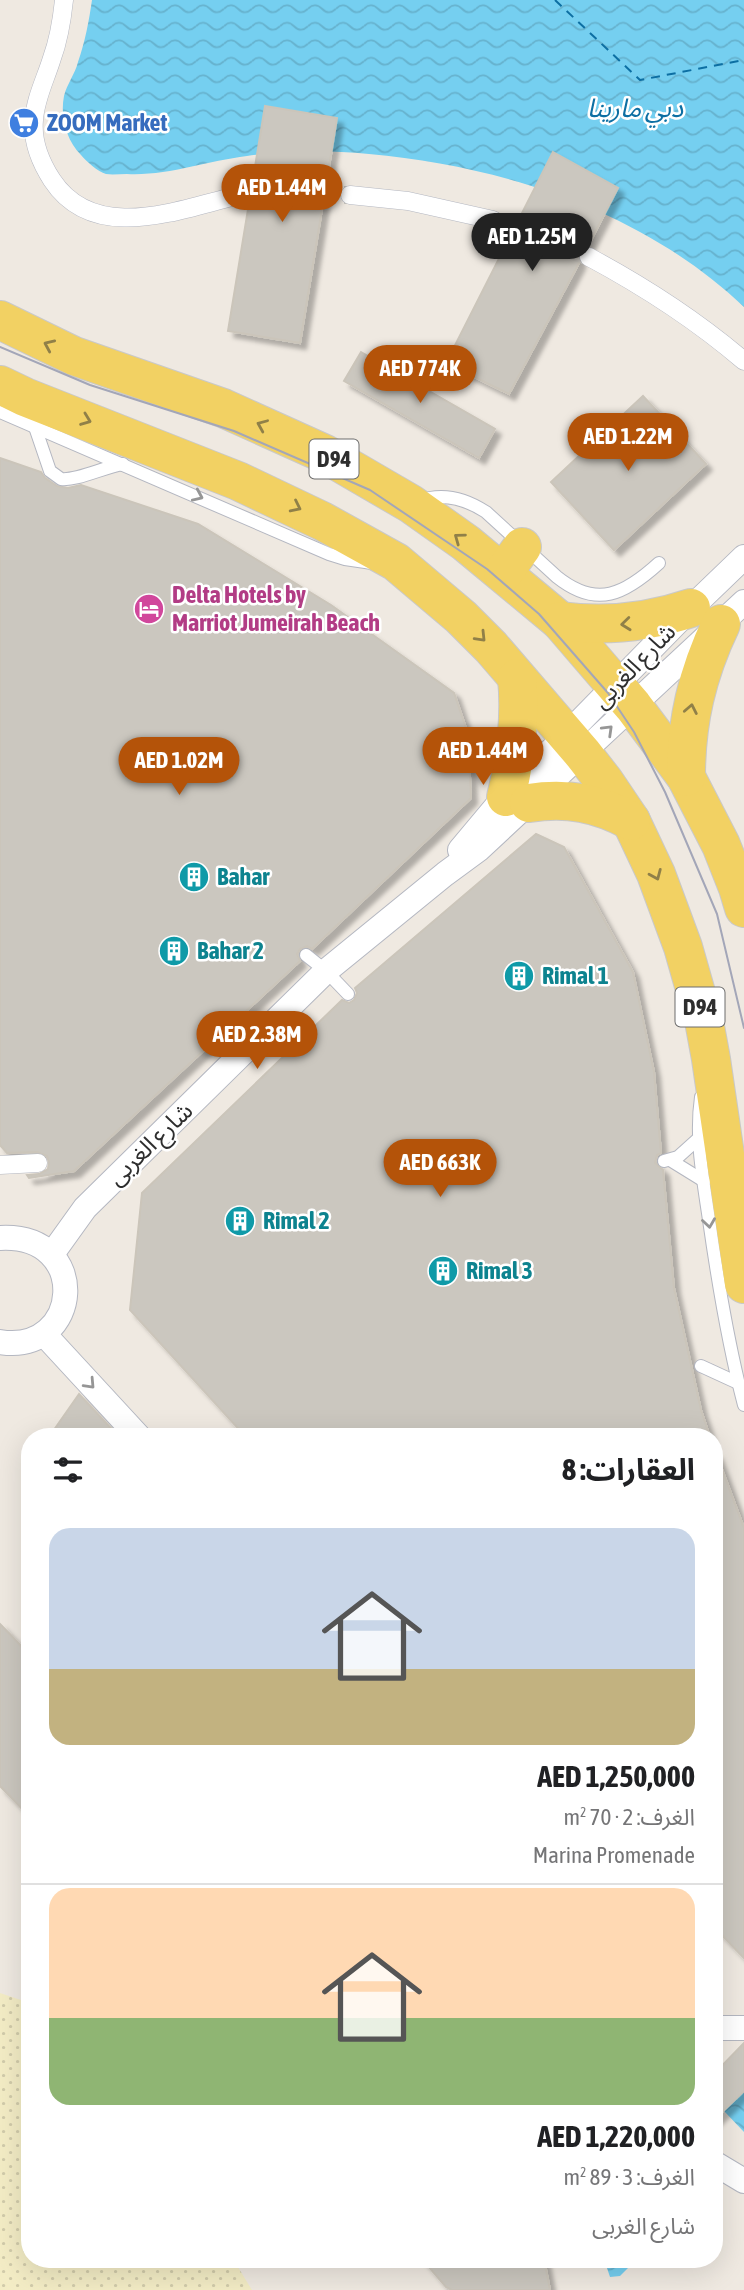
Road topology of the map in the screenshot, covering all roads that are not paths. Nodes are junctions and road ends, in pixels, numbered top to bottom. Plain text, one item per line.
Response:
1 (64, 0) edge
2 (350, 195) tunnel mouth
3 (236, 196) tunnel mouth
4 (493, 220) tunnel mouth
5 (589, 257) tunnel mouth
6 (0, 320) edge
7 (744, 361) edge
8 (0, 385) edge
9 (0, 412) edge
10 (35, 427) junction
11 (193, 462) junction
12 (138, 470) junction
13 (744, 557) edge
14 (512, 560) junction
15 (396, 562) junction
16 (659, 563) dead end
17 (719, 611) edge
18 (560, 621) junction
19 (517, 678) junction
20 (624, 695) junction
21 (575, 745) junction
22 (686, 777) junction
23 (518, 800) junction
24 (631, 821) junction
25 (744, 908) edge
26 (306, 955) dead end
27 (326, 971) junction
28 (348, 994) dead end
29 (712, 1059) junction
30 (698, 1139) junction
31 (38, 1163) dead end
32 (0, 1165) edge
33 (704, 1181) junction
34 (0, 1238) edge
35 (52, 1254) junction
36 (744, 1284) edge
37 (44, 1334) junction
38 (0, 1342) edge
39 (701, 1366) dead end
40 (738, 1383) junction
41 (744, 1405) edge
42 (131, 1428) edge
43 (723, 2028) edge
44 (744, 2028) edge
45 (723, 2168) edge
46 (744, 2180) edge

1 - 3 street
2 - 4 street
5 - 7 street
14 -> 6 main road, D94
8 -> 11 main road, D94
9 - 10 lane
10 - 12 lane
10 - 12 lane
11 - 12 main road
11 -> 15 main road, D94
12 -> 15 lane
13 - 17 street, شارع الغربى
14 - 16 lane
14 - 18 main road, D94
15 -> 19 main road, D94
17 -> 18 main road
17 - 20 street, شارع الغربى
17 - 20 street, شارع الغربى
22 -> 17 main road
18 - 20 main road, D94
19 - 21 main road, D94
19 - 23 main road
20 - 21 street, شارع الغربى
20 - 22 main road, D94
21 - 23 street, شارع الغربى
21 - 24 main road, D94
22 - 25 main road, D94
23 - 24 main road
23 - 27 street, شارع الغربى
24 -> 29 main road, D94
26 - 27 lane
27 - 28 lane
27 - 35 street, شارع الغربى
29 - 30 lane
29 - 36 main road, D94
30 - 33 lane
30 - 33 lane
31 - 32 street
33 -> 40 lane
34 - 35 street
35 - 37 street
37 - 38 street
37 -> 42 street
39 - 40 lane
40 - 41 lane
43 - 44 street
45 - 46 street

